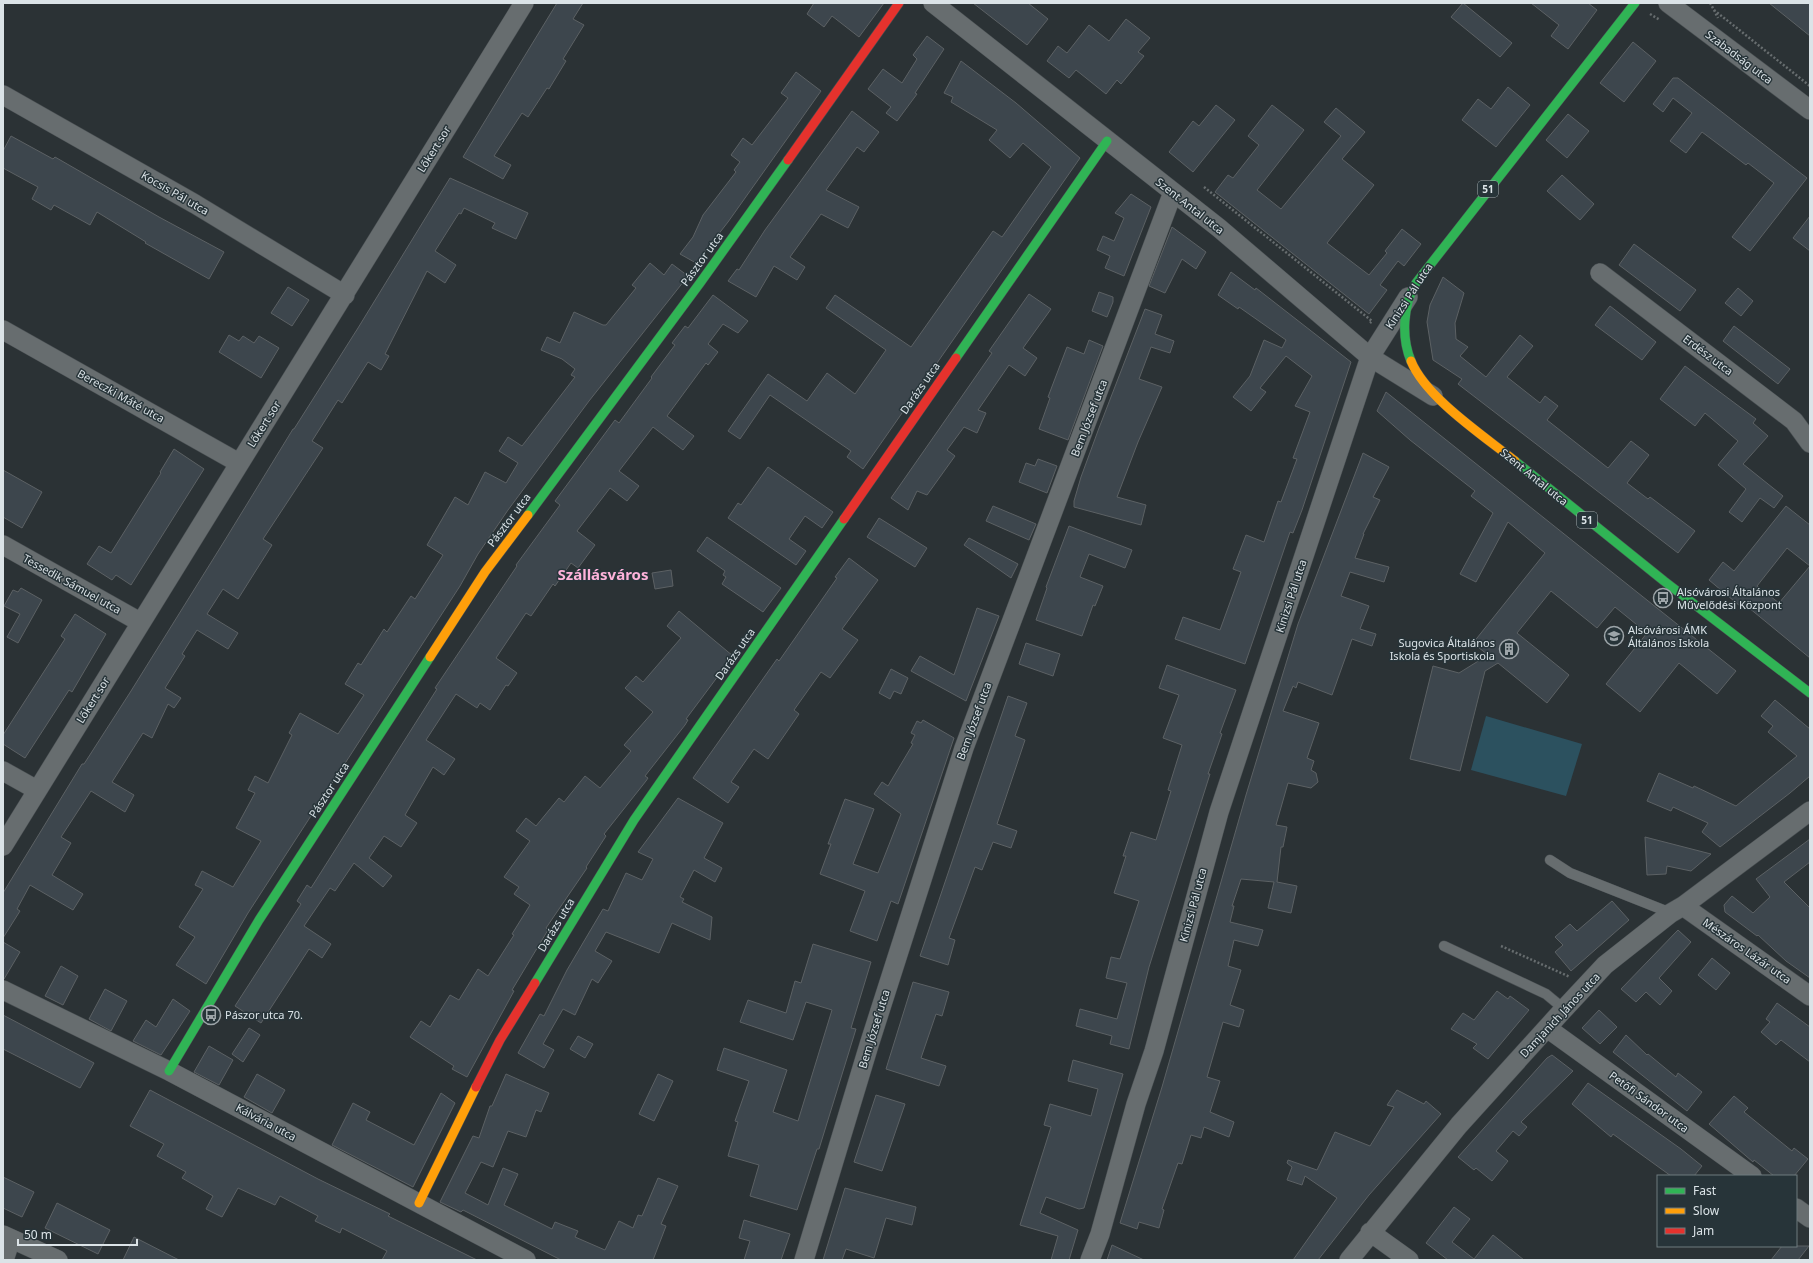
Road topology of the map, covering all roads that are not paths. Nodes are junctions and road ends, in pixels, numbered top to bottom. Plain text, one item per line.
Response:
1 (524, 3) edge
2 (899, 3) edge
3 (932, 3) edge
4 (1635, 3) edge
5 (1668, 3) edge
6 (3, 95) edge
7 (1810, 110) edge
8 (1107, 141) junction
9 (1173, 192) junction
10 (1600, 272) dead end
11 (1412, 290) junction
12 (345, 295) junction
13 (3, 330) edge
14 (1370, 357) junction
15 (1449, 406) junction
16 (1810, 443) edge
17 (239, 463) junction
18 (3, 545) edge
19 (140, 622) junction
20 (1810, 693) edge
21 (3, 771) edge
22 (37, 790) junction
23 (1810, 811) edge
24 (3, 846) edge
25 (1550, 860) dead end
26 (1677, 910) junction
27 (1444, 946) dead end
28 (3, 990) edge
29 (1810, 996) edge
30 (1564, 1009) junction
31 (1547, 1028) junction
32 (169, 1071) junction
33 (1751, 1175) edge
34 (419, 1203) junction
35 (1797, 1209) edge
36 (1810, 1218) edge
37 (1370, 1232) junction
38 (7, 1237) edge
39 (4, 1260) edge
40 (58, 1260) edge
41 (526, 1260) edge
42 (804, 1260) edge
43 (1090, 1260) edge
44 (1348, 1260) edge
45 (1409, 1260) edge

1 - 12 street, Lőkert sor
2 - 32 street, Pásztor utca
3 - 8 street, Szent Antal utca
4 - 11 street, Kinizsi Pál utca / 51
5 - 7 street, Szabadság utca
6 - 12 street, Kocsis Pál utca
8 - 9 street, Szent Antal utca
8 - 34 street, Darázs utca
9 - 14 street, Szent Antal utca
9 - 42 street, Bem József utca
10 - 16 street, Erdész utca
11 - 14 street, Kinizsi Pál utca
11 - 15 street, Szent Antal utca / 51
12 - 17 street, Lőkert sor
13 - 17 street, Bereczki Máté utca
14 - 15 street, Szent Antal utca
14 - 43 street, Kinizsi Pál utca
15 - 20 street, Szent Antal utca / 51
17 - 19 street, Lőkert sor
18 - 19 street, Tessedik Sámuel utca
19 - 22 street, Lőkert sor
21 - 22 street
22 - 24 street, Lőkert sor
23 - 26 street, Damjanich János utca
25 - 26 lane
26 - 29 street, Mészáros Lázár utca
26 - 30 street, Damjanich János utca
27 - 30 lane
28 - 32 street, Kálvária utca
30 - 31 street, Damjanich János utca
31 - 33 street, Petőfi Sándor utca
31 - 37 street, Damjanich János utca
32 - 34 street, Kálvária utca
34 - 41 street, Kálvária utca
35 - 36 street
37 - 44 street, Damjanich János utca
37 - 45 street
38 - 39 street
38 - 40 street

